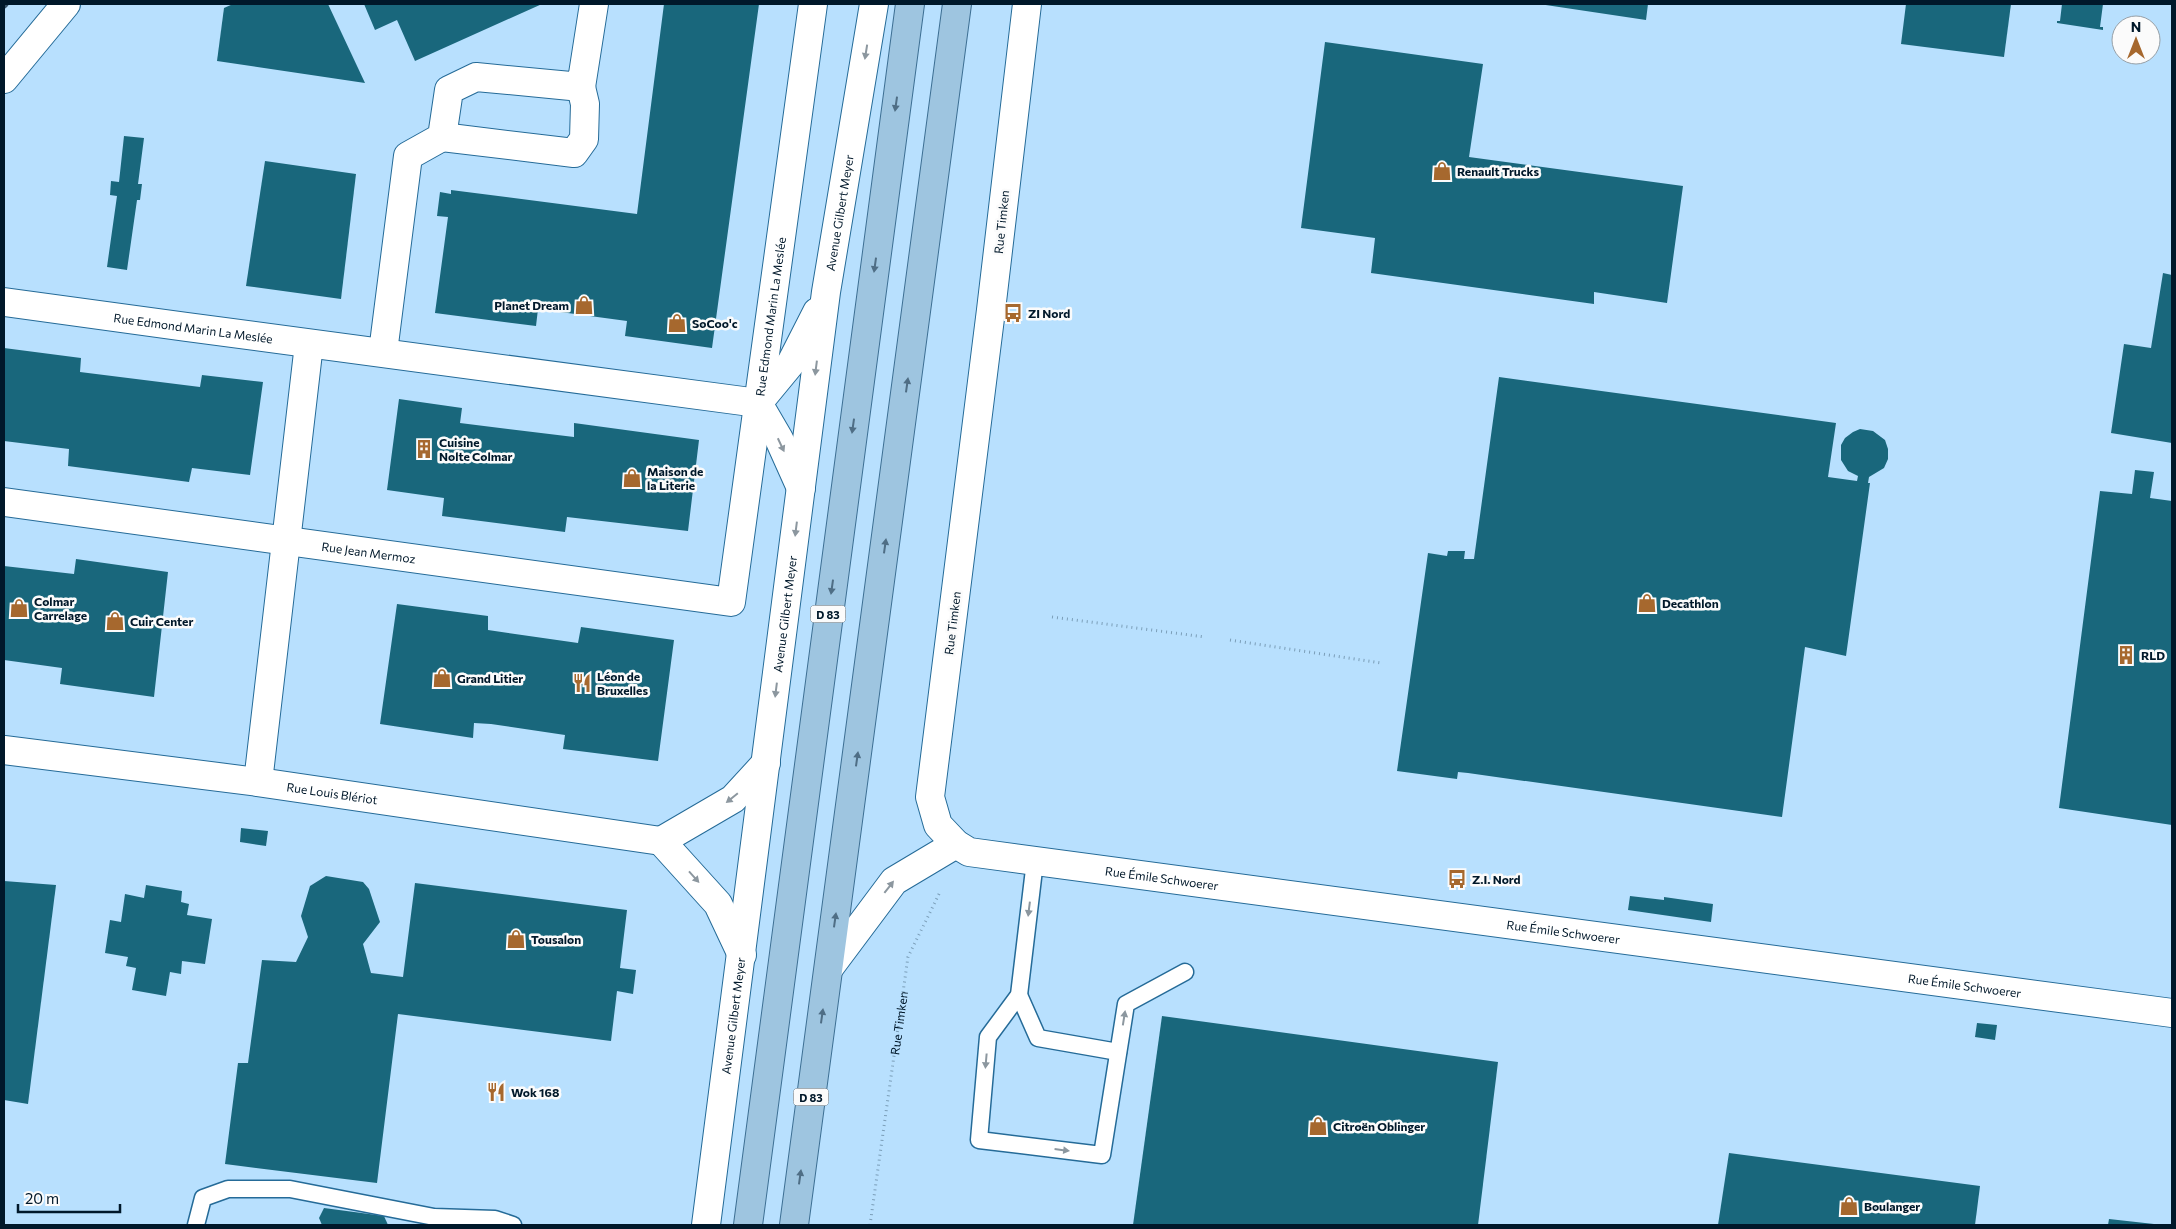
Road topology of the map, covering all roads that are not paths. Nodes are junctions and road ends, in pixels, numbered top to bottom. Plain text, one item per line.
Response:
1 (66, 4) edge
2 (594, 4) edge
3 (813, 4) edge
4 (874, 4) edge
5 (910, 4) edge
6 (957, 4) edge
7 (1027, 4) edge
8 (4, 79) edge
9 (581, 87) junction
10 (442, 137) junction
11 (826, 292) junction
12 (4, 302) edge
13 (309, 344) junction
14 (383, 352) junction
15 (758, 403) junction
16 (801, 488) junction
17 (4, 502) edge
18 (287, 540) junction
19 (4, 750) edge
20 (766, 764) junction
21 (258, 782) junction
22 (661, 841) junction
23 (956, 844) junction
24 (1035, 861) junction
25 (742, 955) junction
26 (829, 968) junction
27 (1185, 972) dead end
28 (1019, 995) junction
29 (2172, 1013) edge
30 (1118, 1052) junction
31 (196, 1225) edge
32 (512, 1225) edge
33 (706, 1225) edge
34 (748, 1225) edge
35 (794, 1225) edge

1 - 8 street
2 - 9 street
3 - 15 street, Rue Edmond Marin La Meslée
4 -> 11 street, Avenue Gilbert Meyer
5 -> 34 main road, D 83
26 -> 6 main road, D 83
7 - 23 street, Rue Timken
9 - 10 street
9 - 10 street
10 - 14 street
11 - 15 street
11 -> 16 street, Avenue Gilbert Meyer
12 - 13 street, Rue Edmond Marin La Meslée
13 - 14 street, Rue Edmond Marin La Meslée
13 - 18 street
14 - 15 street, Rue Edmond Marin La Meslée
15 -> 16 street
15 - 18 street, Rue Jean Mermoz
16 -> 20 street, Avenue Gilbert Meyer
17 - 18 street, Rue Jean Mermoz
18 - 21 street
19 - 21 street, Rue Louis Blériot
20 -> 22 street
20 - 25 street, Avenue Gilbert Meyer
21 - 22 street, Rue Louis Blériot
22 -> 25 street
23 - 24 street, Rue Émile Schwoerer
26 -> 23 street
24 -> 28 lane
24 - 29 street, Rue Émile Schwoerer
25 - 33 street, Avenue Gilbert Meyer
35 -> 26 main road, D 83
30 -> 27 lane
28 - 30 lane
28 -> 30 lane
31 - 32 lane

